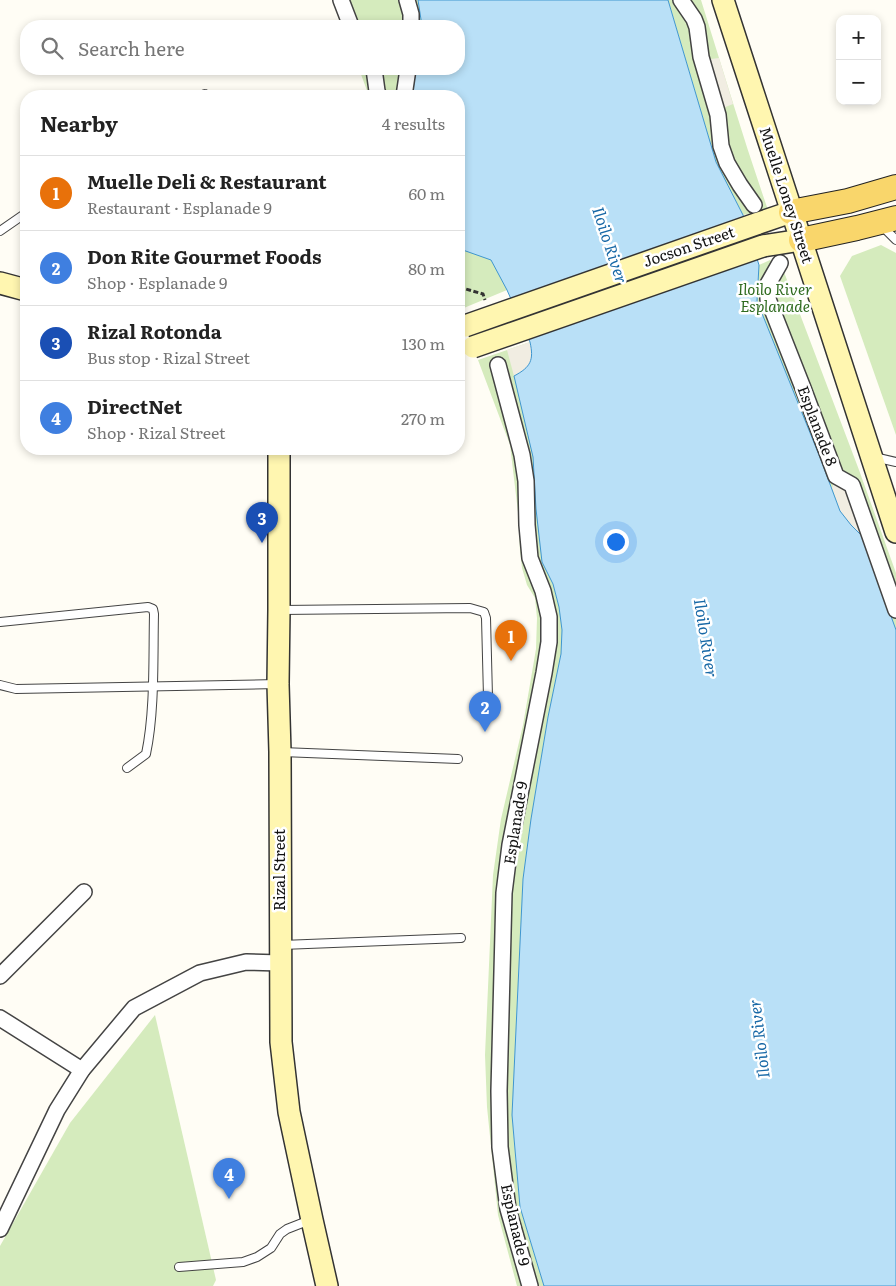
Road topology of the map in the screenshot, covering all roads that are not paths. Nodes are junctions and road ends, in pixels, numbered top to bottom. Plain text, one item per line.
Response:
1 (341, 0) edge
2 (407, 0) edge
3 (680, 0) edge
4 (723, 0) edge
5 (349, 20) edge
6 (411, 20) edge
7 (375, 75) edge
8 (407, 75) edge
9 (377, 90) edge
10 (405, 90) edge
11 (896, 187) edge
12 (791, 212) junction
13 (755, 214) junction
14 (20, 217) edge
15 (887, 220) edge
16 (0, 231) edge
17 (800, 240) junction
18 (896, 240) edge
19 (780, 263) dead end
20 (0, 283) edge
21 (20, 288) edge
22 (465, 337) edge
23 (465, 337) edge
24 (498, 365) dead end
25 (279, 455) edge
26 (871, 456) junction
27 (896, 462) edge
28 (896, 532) edge
29 (279, 610) junction
30 (896, 610) edge
31 (0, 622) edge
32 (278, 684) junction
33 (0, 685) edge
34 (152, 686) junction
35 (488, 697) dead end
36 (280, 752) junction
37 (458, 759) dead end
38 (127, 768) dead end
39 (84, 892) dead end
40 (460, 938) dead end
41 (280, 954) junction
42 (0, 976) edge
43 (0, 1018) edge
44 (82, 1070) junction
45 (312, 1220) junction
46 (0, 1229) edge
47 (179, 1267) dead end
48 (328, 1286) edge
49 (530, 1286) edge

1 - 5 street
2 - 6 street
3 - 13 street
4 - 12 main road, Muelle Loney Street
7 - 9 street
8 - 10 street
11 - 12 main road, Jocson Street
12 - 13 main road, Jocson Street
12 - 17 main road, Muelle Loney Street
13 - 22 main road, Jocson Street, bridge
14 - 16 lane
15 - 17 main road, Jocson Street
15 - 18 lane
17 - 23 main road, Jocson Street, bridge
17 - 26 main road, Muelle Loney Street
19 - 30 street, Esplanade 8
20 - 21 main road
24 - 49 street, Esplanade 9
25 - 29 main road, Rizal Street
26 - 27 lane
26 - 28 main road, Muelle Loney Street
29 - 32 main road, Rizal Street
29 - 35 lane
31 - 34 lane
32 - 34 lane
32 - 36 main road, Rizal Street
33 - 34 lane
34 - 38 lane
36 - 37 lane
36 - 41 main road, Rizal Street
39 - 42 street
40 - 41 lane
41 - 44 street
41 - 45 main road, Rizal Street
43 - 44 street
44 - 46 street
45 - 47 lane
45 - 48 main road, Rizal Street

